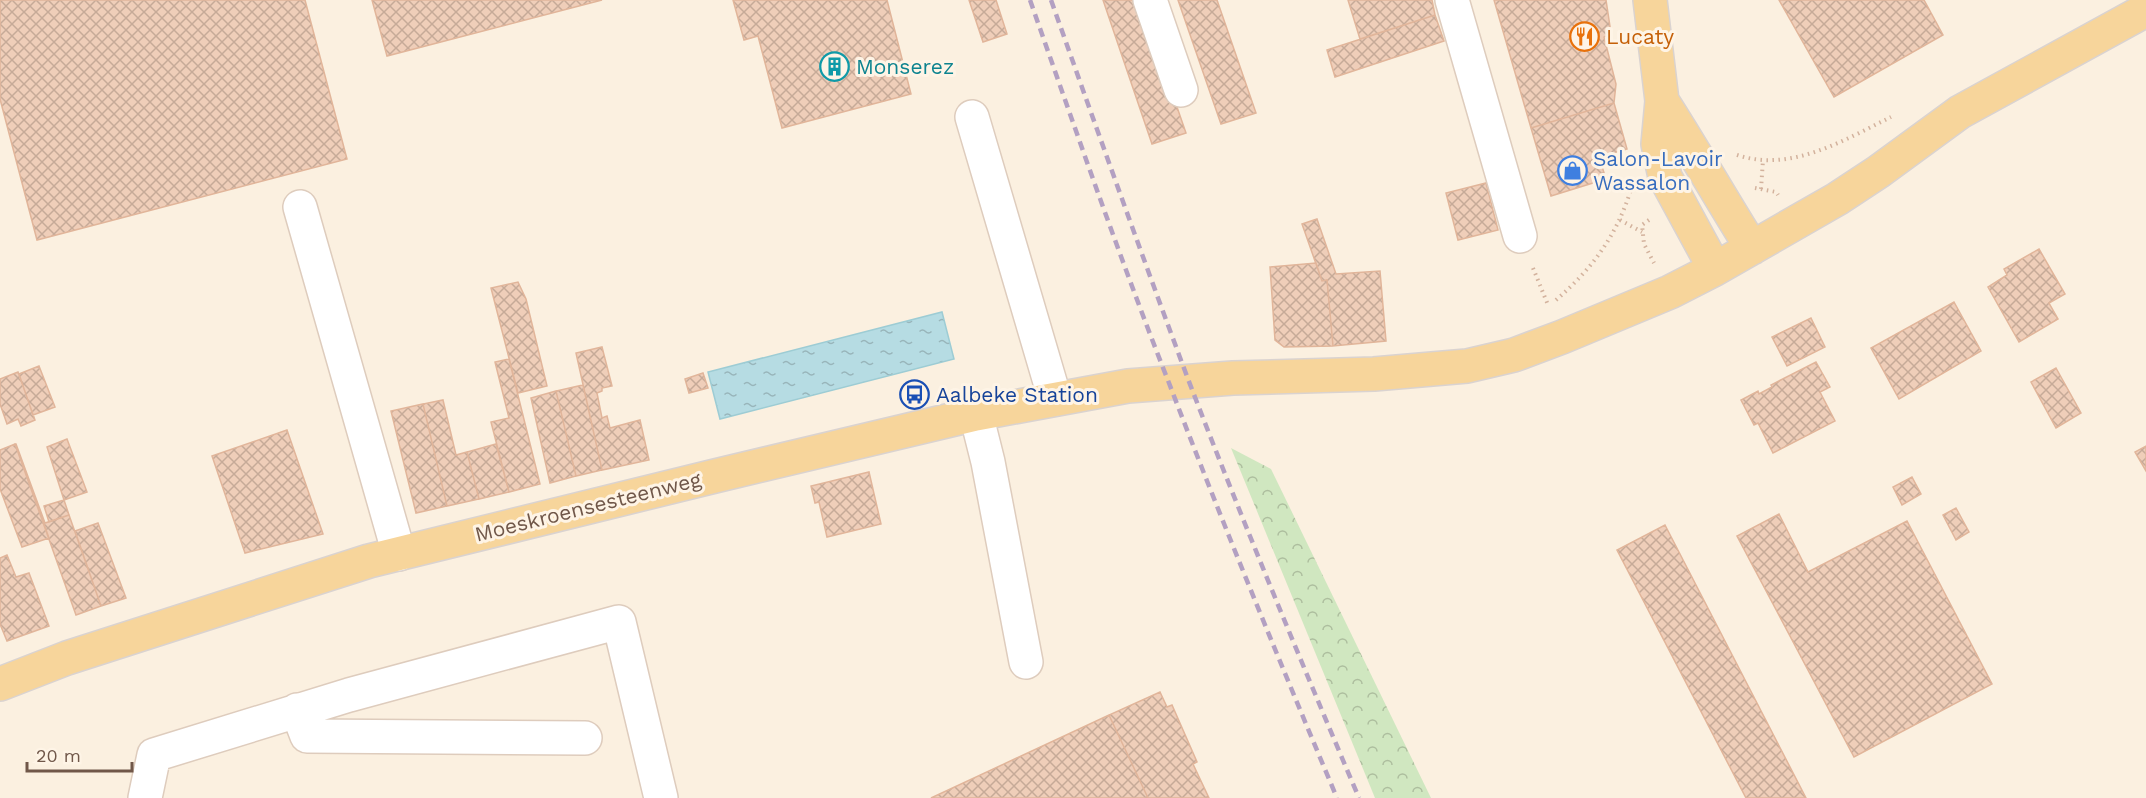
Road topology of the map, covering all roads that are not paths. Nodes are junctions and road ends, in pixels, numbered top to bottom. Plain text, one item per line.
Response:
1 (1150, 0) edge
2 (1452, 0) edge
3 (1650, 0) edge
4 (2146, 10) edge
5 (1181, 90) dead end
6 (1662, 101) junction
7 (972, 117) dead end
8 (300, 207) dead end
9 (1520, 236) road end
10 (1752, 248) junction
11 (1715, 269) junction
12 (1055, 399) junction
13 (976, 414) junction
14 (399, 554) junction
15 (1026, 662) dead end
16 (0, 684) edge
17 (297, 710) junction
18 (585, 738) dead end
19 (145, 798) edge
20 (661, 798) edge

1 - 5 street
2 - 9 street
3 - 6 main road
4 - 10 main road, Moeskroensesteenweg
6 - 10 main road
6 - 11 main road
7 - 12 street
8 - 14 street
10 - 11 main road, Moeskroensesteenweg
11 - 12 main road, Moeskroensesteenweg
12 - 13 main road, Moeskroensesteenweg
13 - 14 main road, Moeskroensesteenweg
13 - 15 street
14 - 16 main road, Moeskroensesteenweg
17 - 18 street
17 - 19 street
17 - 20 street

